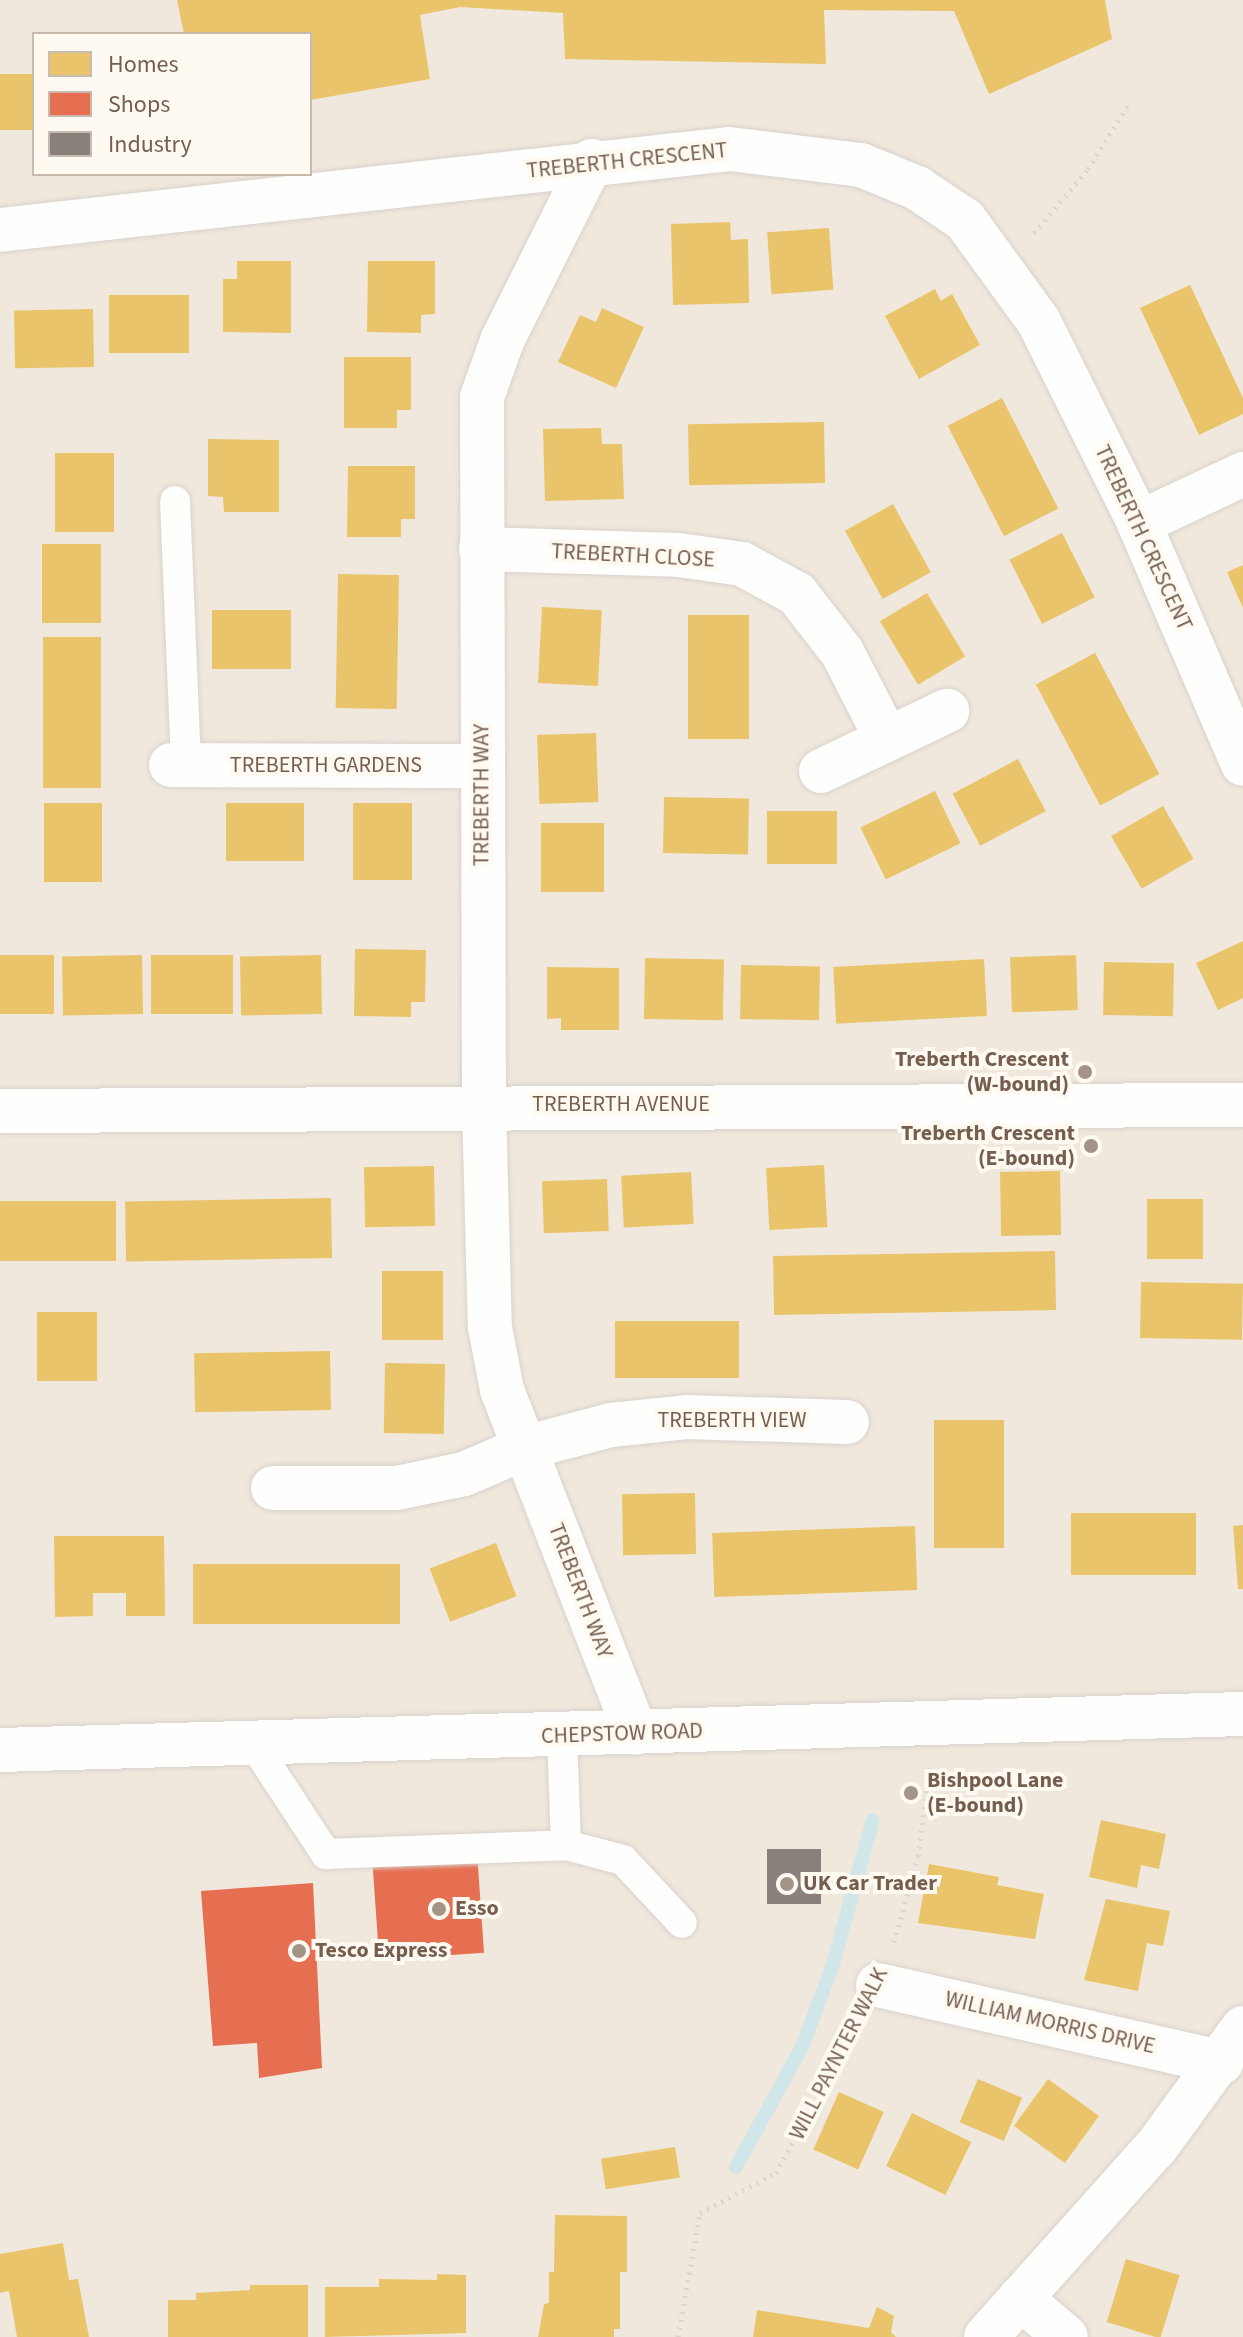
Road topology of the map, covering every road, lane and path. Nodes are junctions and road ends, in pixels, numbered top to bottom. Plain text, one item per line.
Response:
1 (1128, 105) dead end
2 (592, 161) junction
3 (0, 230) edge
4 (1004, 270) junction
5 (1243, 474) edge
6 (175, 501) dead end
7 (1139, 523) junction
8 (481, 549) junction
9 (947, 711) dead end
10 (887, 739) junction
11 (1243, 764) edge
12 (179, 765) joint
13 (482, 766) junction
14 (821, 771) dead end
15 (484, 1105) junction
16 (1243, 1105) edge
17 (0, 1111) edge
18 (847, 1422) dead end
19 (524, 1448) junction
20 (273, 1488) dead end
21 (1243, 1714) edge
22 (936, 1724) junction
23 (636, 1733) junction
24 (562, 1737) junction
25 (253, 1743) junction
26 (0, 1750) edge
27 (566, 1845) junction
28 (682, 1923) dead end
29 (878, 1985) junction
30 (1232, 2045) edge
31 (1020, 2298) junction
32 (678, 2337) edge
33 (986, 2337) edge
34 (1066, 2337) edge

1 - 4 path
2 - 3 street, TREBERTH CRESCENT
2 - 4 street, TREBERTH CRESCENT
2 - 8 street, TREBERTH WAY
4 - 7 street, TREBERTH CRESCENT
5 - 7 street
6 - 12 lane
7 - 11 street, TREBERTH CRESCENT
8 - 10 street, TREBERTH CLOSE
8 - 13 street, TREBERTH WAY
9 - 10 street
10 - 14 street
12 - 13 street, TREBERTH GARDENS
13 - 15 street, TREBERTH WAY
15 - 16 street, TREBERTH AVENUE
15 - 17 street, TREBERTH AVENUE
15 - 19 street, TREBERTH WAY
18 - 19 street, TREBERTH VIEW
19 - 20 street
19 - 23 street, TREBERTH WAY
21 - 22 street, CHEPSTOW ROAD
22 - 23 street, CHEPSTOW ROAD
22 - 29 path, WILL PAYNTER WALK
23 - 24 street, CHEPSTOW ROAD
24 - 25 street, CHEPSTOW ROAD
24 - 27 lane
25 - 26 street, CHEPSTOW ROAD
25 - 27 lane
27 - 28 lane
29 - 30 street, WILLIAM MORRIS DRIVE
29 - 32 path, WILL PAYNTER WALK
30 - 31 street, WILLIAM MORRIS DRIVE
31 - 33 street, WILLIAM MORRIS DRIVE
31 - 34 street

